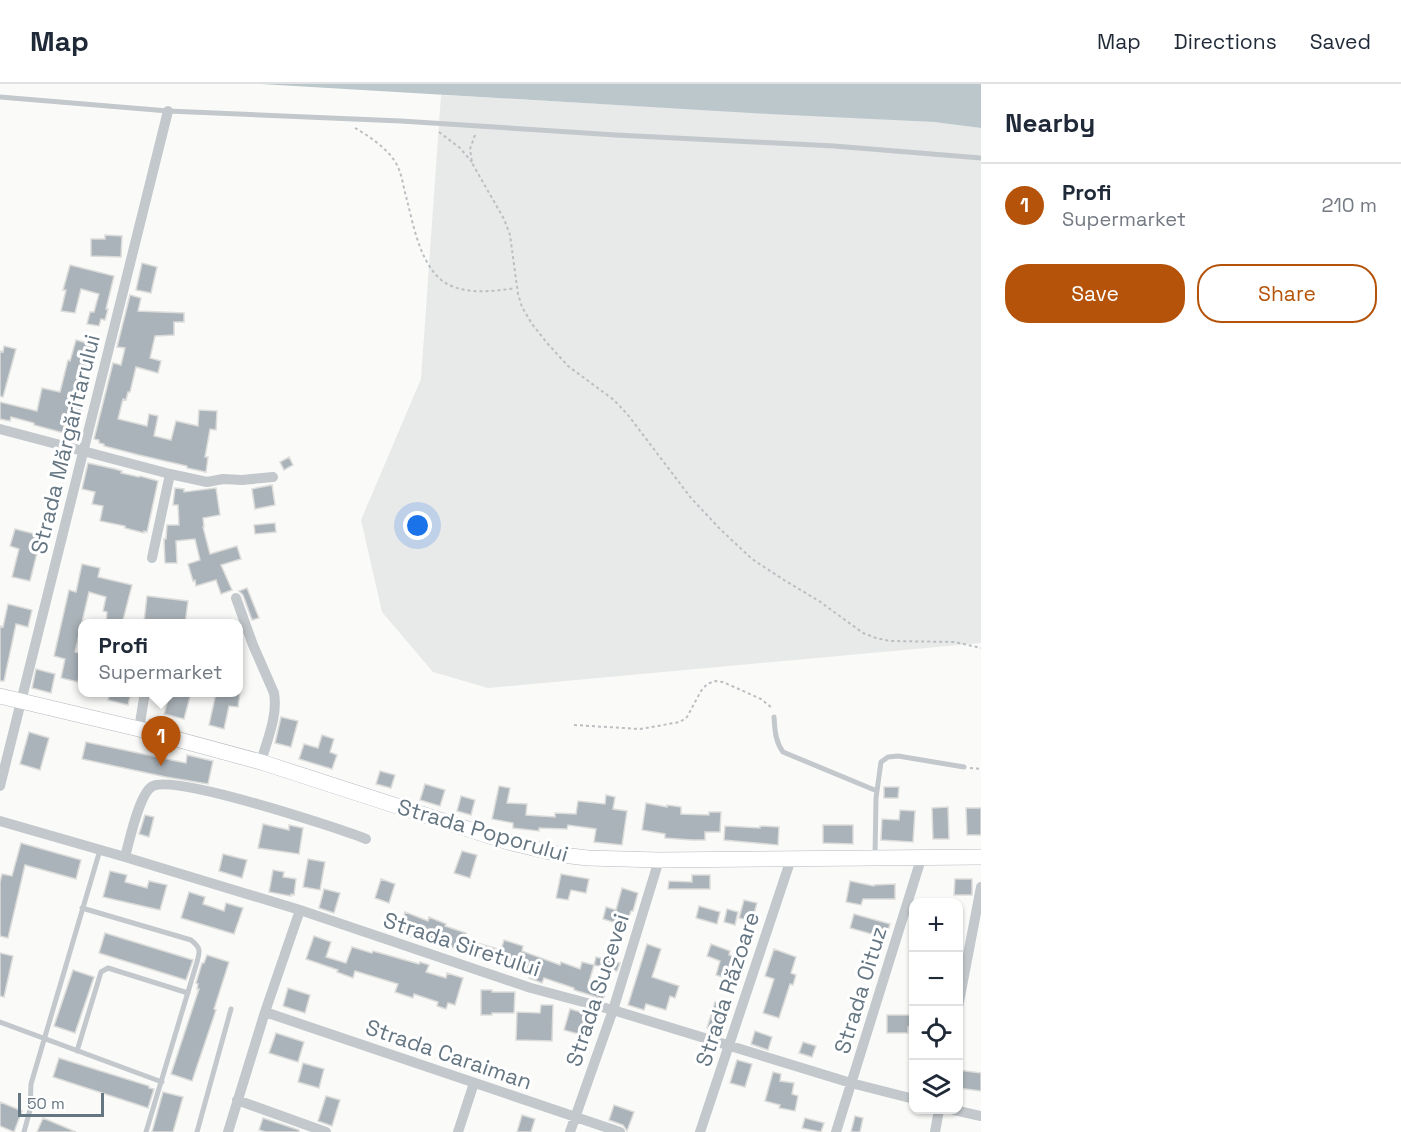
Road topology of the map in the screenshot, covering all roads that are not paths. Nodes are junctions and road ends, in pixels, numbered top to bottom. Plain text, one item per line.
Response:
1 (0, 97) edge
2 (168, 111) junction
3 (981, 158) edge
4 (0, 429) edge
5 (83, 452) junction
6 (170, 474) junction
7 (273, 477) dead end
8 (152, 558) dead end
9 (236, 598) dead end
10 (243, 619) edge
11 (243, 620) edge
12 (0, 696) edge
13 (145, 697) edge
14 (21, 701) junction
15 (774, 717) road end
16 (139, 729) junction
17 (261, 762) junction
18 (964, 767) dead end
19 (0, 786) edge
20 (877, 791) junction
21 (0, 821) edge
22 (366, 839) dead end
23 (100, 850) junction
24 (125, 857) junction
25 (981, 857) edge
26 (791, 859) junction
27 (875, 859) junction
28 (921, 859) junction
29 (659, 860) junction
30 (981, 887) edge
31 (82, 908) junction
32 (300, 910) junction
33 (188, 993) junction
34 (958, 1006) edge
35 (231, 1009) dead end
36 (613, 1010) junction
37 (265, 1012) junction
38 (0, 1022) edge
39 (44, 1038) junction
40 (729, 1045) junction
41 (76, 1051) junction
42 (162, 1082) junction
43 (474, 1083) junction
44 (851, 1083) junction
45 (909, 1098) edge
46 (237, 1100) junction
47 (963, 1112) edge
48 (938, 1114) edge
49 (981, 1116) edge
50 (576, 1117) junction
51 (24, 1132) edge
52 (146, 1132) edge
53 (197, 1132) edge
54 (228, 1132) edge
55 (326, 1132) edge
56 (458, 1132) edge
57 (570, 1132) edge
58 (620, 1132) edge
59 (700, 1132) edge
60 (836, 1132) edge
61 (935, 1132) edge

1 - 2 lane
2 - 3 lane
2 - 5 street, Strada Mărgăritarului
4 - 5 street
5 - 6 street
5 - 14 street, Strada Mărgăritarului
6 - 7 street
6 - 8 street
9 - 10 street
11 - 17 street
12 - 14 street, Strada Poporului
13 - 16 street
14 - 16 street, Strada Poporului
14 - 19 street, Strada Mărgăritarului
15 - 20 lane
16 - 17 street, Strada Poporului
17 - 29 street, Strada Poporului
18 - 20 lane
20 - 27 lane
21 - 23 street, Strada Siretului
22 - 24 street
23 - 24 street, Strada Siretului
23 - 31 lane
24 - 32 street, Strada Siretului
25 - 28 street, Strada Poporului
26 - 27 street, Strada Poporului
26 - 29 street, Strada Poporului
26 - 40 street, Strada Răzoare
27 - 28 street, Strada Poporului
28 - 44 street, Strada Oituz
29 - 36 street, Strada Sucevei
30 - 34 street
31 - 33 lane
31 - 39 lane
32 - 36 street, Strada Siretului
32 - 37 street
33 - 41 lane
33 - 42 lane
35 - 53 lane
36 - 40 street, Strada Siretului
36 - 50 street, Strada Sucevei
37 - 43 street, Strada Caraiman
37 - 46 street
38 - 39 lane
39 - 41 lane
39 - 51 lane
40 - 44 street, Strada Siretului
40 - 59 street, Strada Răzoare
41 - 42 lane
42 - 52 lane
43 - 50 street, Strada Caraiman
43 - 56 street
44 - 45 street, Strada Siretului
44 - 60 street, Strada Oituz
46 - 54 street
46 - 55 street
47 - 49 street
48 - 61 street
50 - 57 street, Strada Sucevei
50 - 58 street, Strada Caraiman

